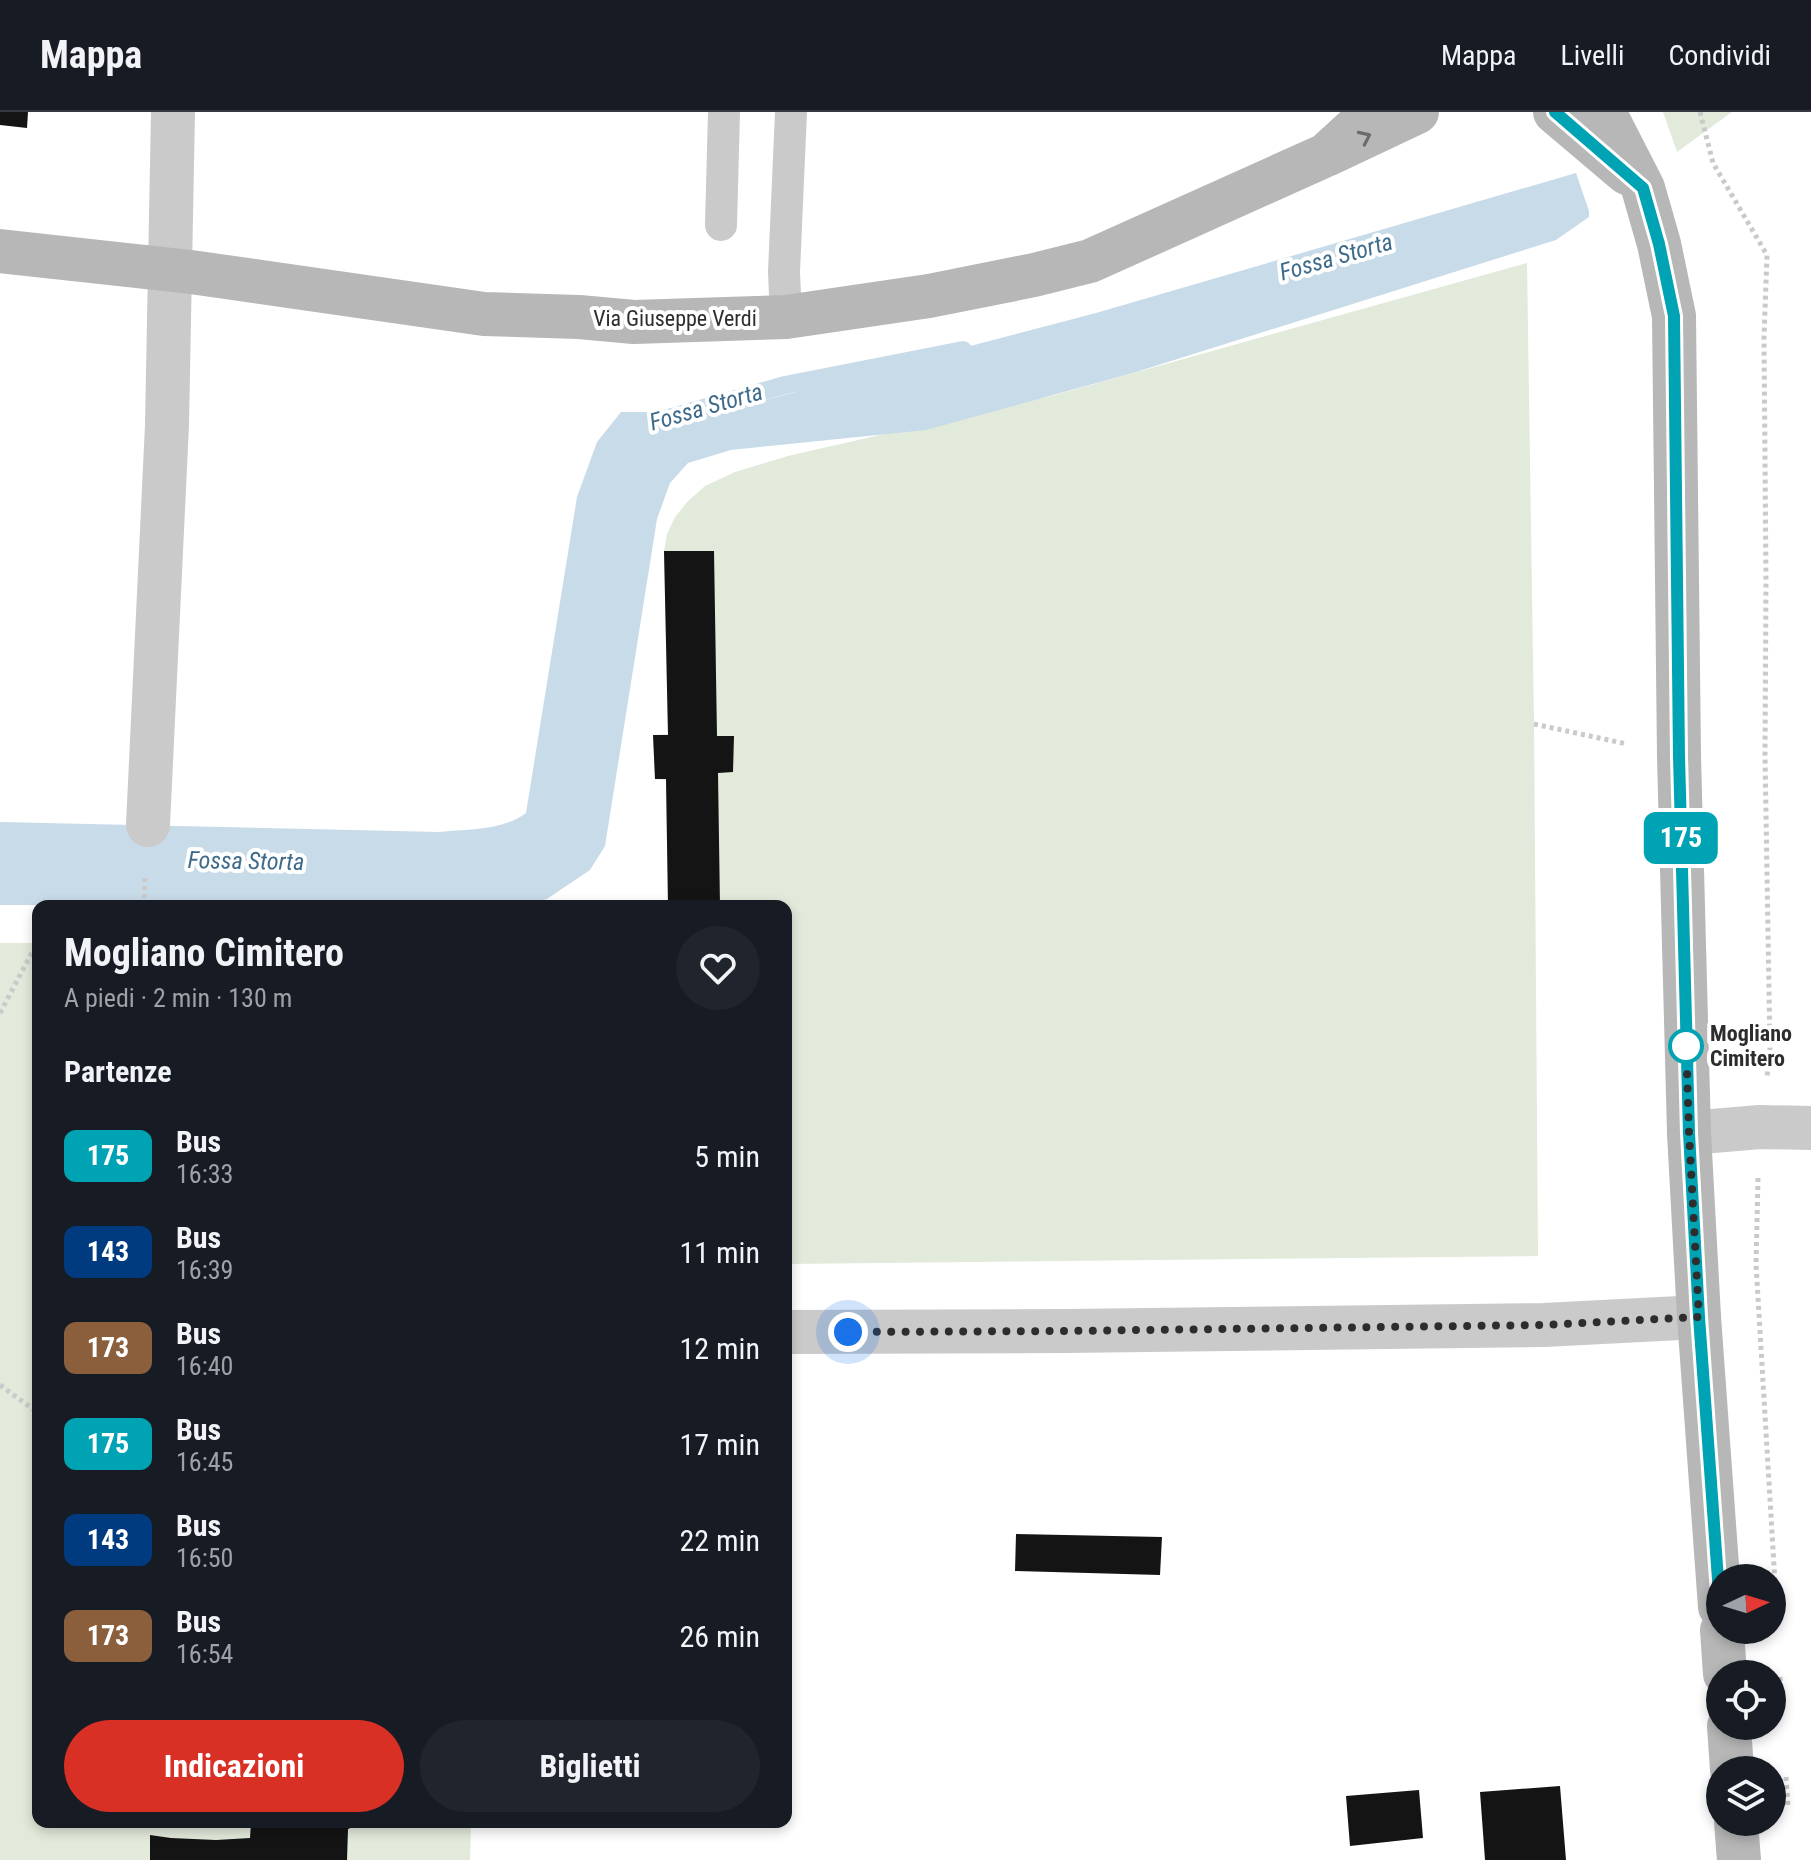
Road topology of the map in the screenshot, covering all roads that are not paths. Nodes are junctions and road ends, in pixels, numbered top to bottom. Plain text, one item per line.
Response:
1 (173, 112) edge
2 (724, 112) edge
3 (791, 112) edge
4 (1373, 112) edge
5 (1417, 112) edge
6 (1555, 112) edge
7 (1604, 112) edge
8 (1326, 155) junction
9 (1643, 188) junction
10 (721, 225) dead end
11 (0, 251) edge
12 (171, 270) junction
13 (786, 317) junction
14 (148, 825) dead end
15 (1811, 1128) edge
16 (1689, 1133) junction
17 (1699, 1317) junction
18 (792, 1332) edge
19 (1717, 1564) edge
20 (1737, 1836) edge
21 (1739, 1860) edge

1 - 12 street
2 - 10 lane
3 - 13 lane
4 - 8 street, Via Giuseppe Verdi
8 -> 5 street, Via Giuseppe Verdi
6 - 9 street
7 - 9 street
8 - 13 street, Via Giuseppe Verdi
9 - 16 street
11 - 12 street, Via Giuseppe Verdi
12 - 13 street, Via Giuseppe Verdi
12 - 14 street
15 - 16 street
16 - 17 street
17 - 18 street
17 - 19 street
20 - 21 street

